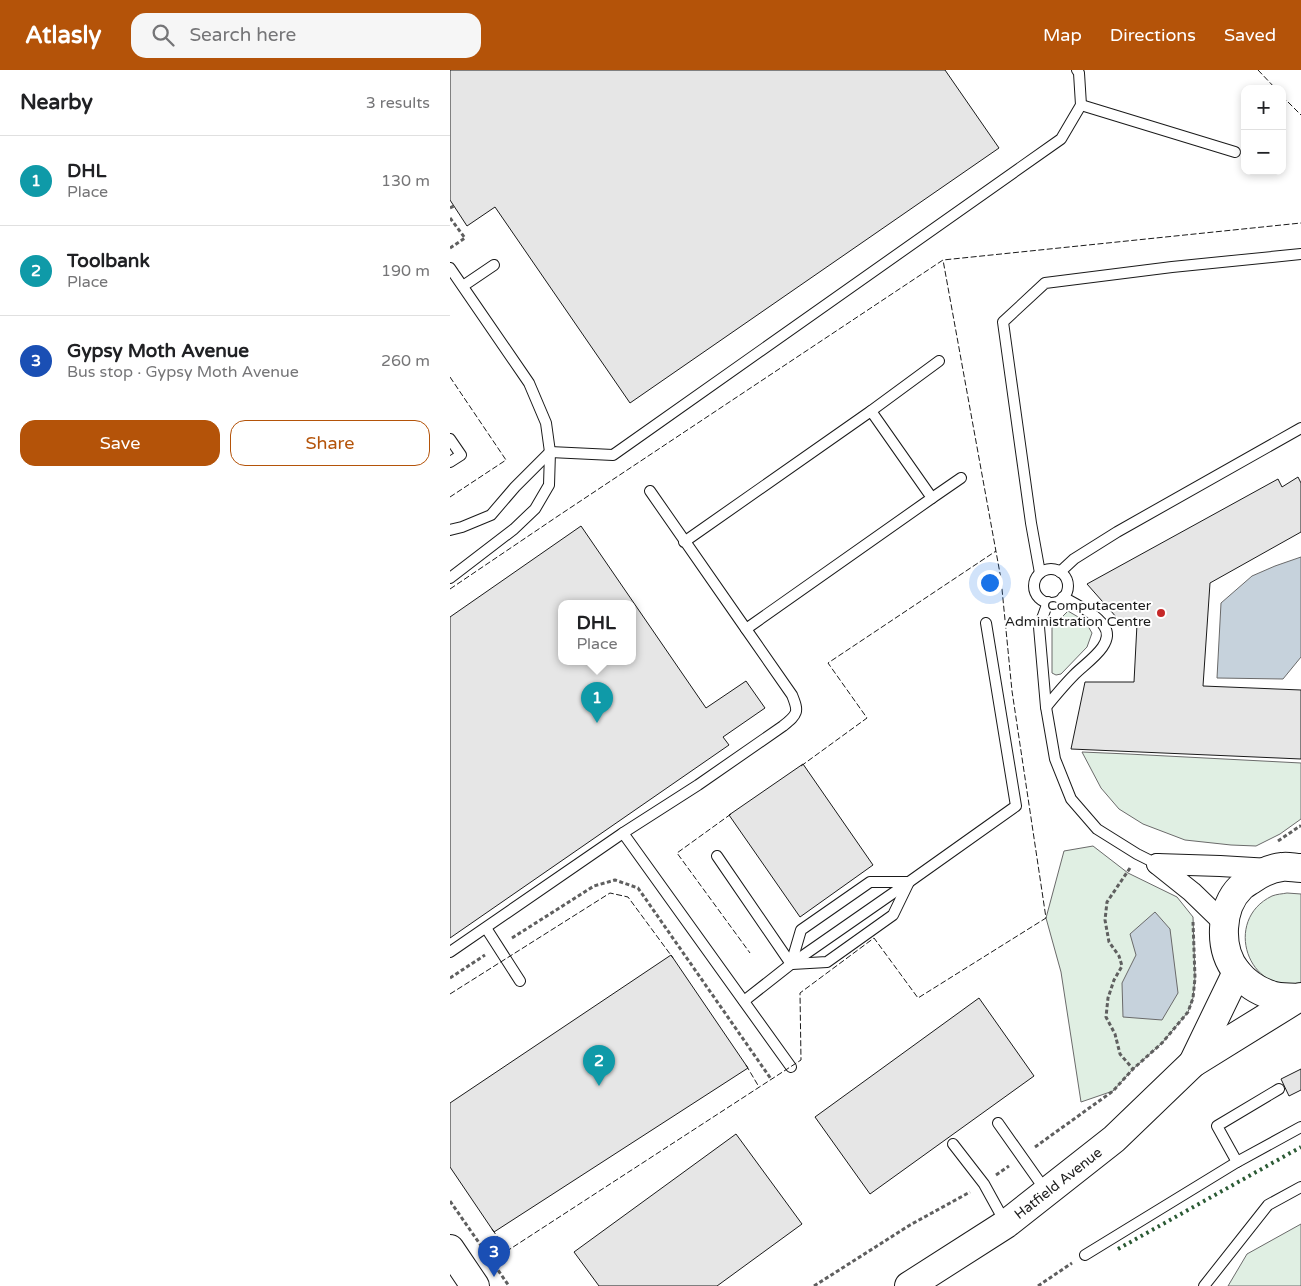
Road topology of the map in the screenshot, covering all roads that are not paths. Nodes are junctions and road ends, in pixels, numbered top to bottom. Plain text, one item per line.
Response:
1 (1077, 70) edge
2 (1081, 105) junction
3 (1235, 152) dead end
4 (1301, 254) edge
5 (494, 264) dead end
6 (450, 268) edge
7 (463, 286) junction
8 (939, 361) dead end
9 (871, 411) junction
10 (1301, 428) edge
11 (450, 439) edge
12 (550, 452) junction
13 (450, 462) edge
14 (961, 478) dead end
15 (650, 491) dead end
16 (932, 498) junction
17 (450, 530) edge
18 (684, 542) junction
19 (1060, 572) junction
20 (1040, 573) junction
21 (450, 578) edge
22 (1063, 597) junction
23 (1048, 602) junction
24 (986, 622) dead end
25 (746, 629) junction
26 (1046, 707) junction
27 (623, 833) junction
28 (717, 856) dead end
29 (1284, 861) edge
30 (1157, 864) junction
31 (909, 882) junction
32 (1224, 923) junction
33 (486, 928) junction
34 (450, 952) edge
35 (791, 964) junction
36 (1237, 972) junction
37 (520, 981) dead end
38 (1299, 997) edge
39 (744, 1001) junction
40 (1193, 1063) junction
41 (791, 1067) dead end
42 (1279, 1089) dead end
43 (998, 1123) dead end
44 (1301, 1127) edge
45 (953, 1144) dead end
46 (1237, 1162) junction
47 (1301, 1188) edge
48 (1047, 1192) junction
49 (1006, 1224) junction
50 (450, 1250) edge
51 (1085, 1255) road end
52 (475, 1286) edge
53 (909, 1286) edge
54 (1204, 1286) edge

1 - 2 lane
2 - 3 lane
2 - 12 lane
4 - 20 lane
5 - 7 lane
6 - 7 lane
7 - 12 lane
8 - 9 lane
9 - 16 lane
9 - 18 lane
10 - 19 lane
11 - 13 lane
12 - 17 lane
12 - 21 lane
14 - 16 lane
15 - 18 lane
16 - 25 lane
18 - 25 lane
19 - 20 lane
19 - 22 lane
20 - 23 lane
22 - 23 lane
22 - 26 lane
23 - 26 lane
24 - 31 lane
25 - 27 lane
26 - 30 lane
27 - 33 lane
27 - 39 lane
28 - 35 lane
29 - 30 street
29 - 32 street
30 - 32 street
31 - 35 lane
31 - 35 lane
31 - 35 lane
32 - 36 street
33 - 34 lane
33 - 37 lane
35 - 39 lane
36 - 38 street
36 - 40 street, Hatfield Avenue
38 - 40 street, Hatfield Avenue
39 - 41 lane
40 - 48 street, Hatfield Avenue
42 - 46 lane
43 - 48 lane
44 - 46 lane
45 - 49 lane
46 - 51 lane
47 - 54 lane
48 - 49 street, Hatfield Avenue
49 - 53 street, Hatfield Avenue
50 - 52 street

